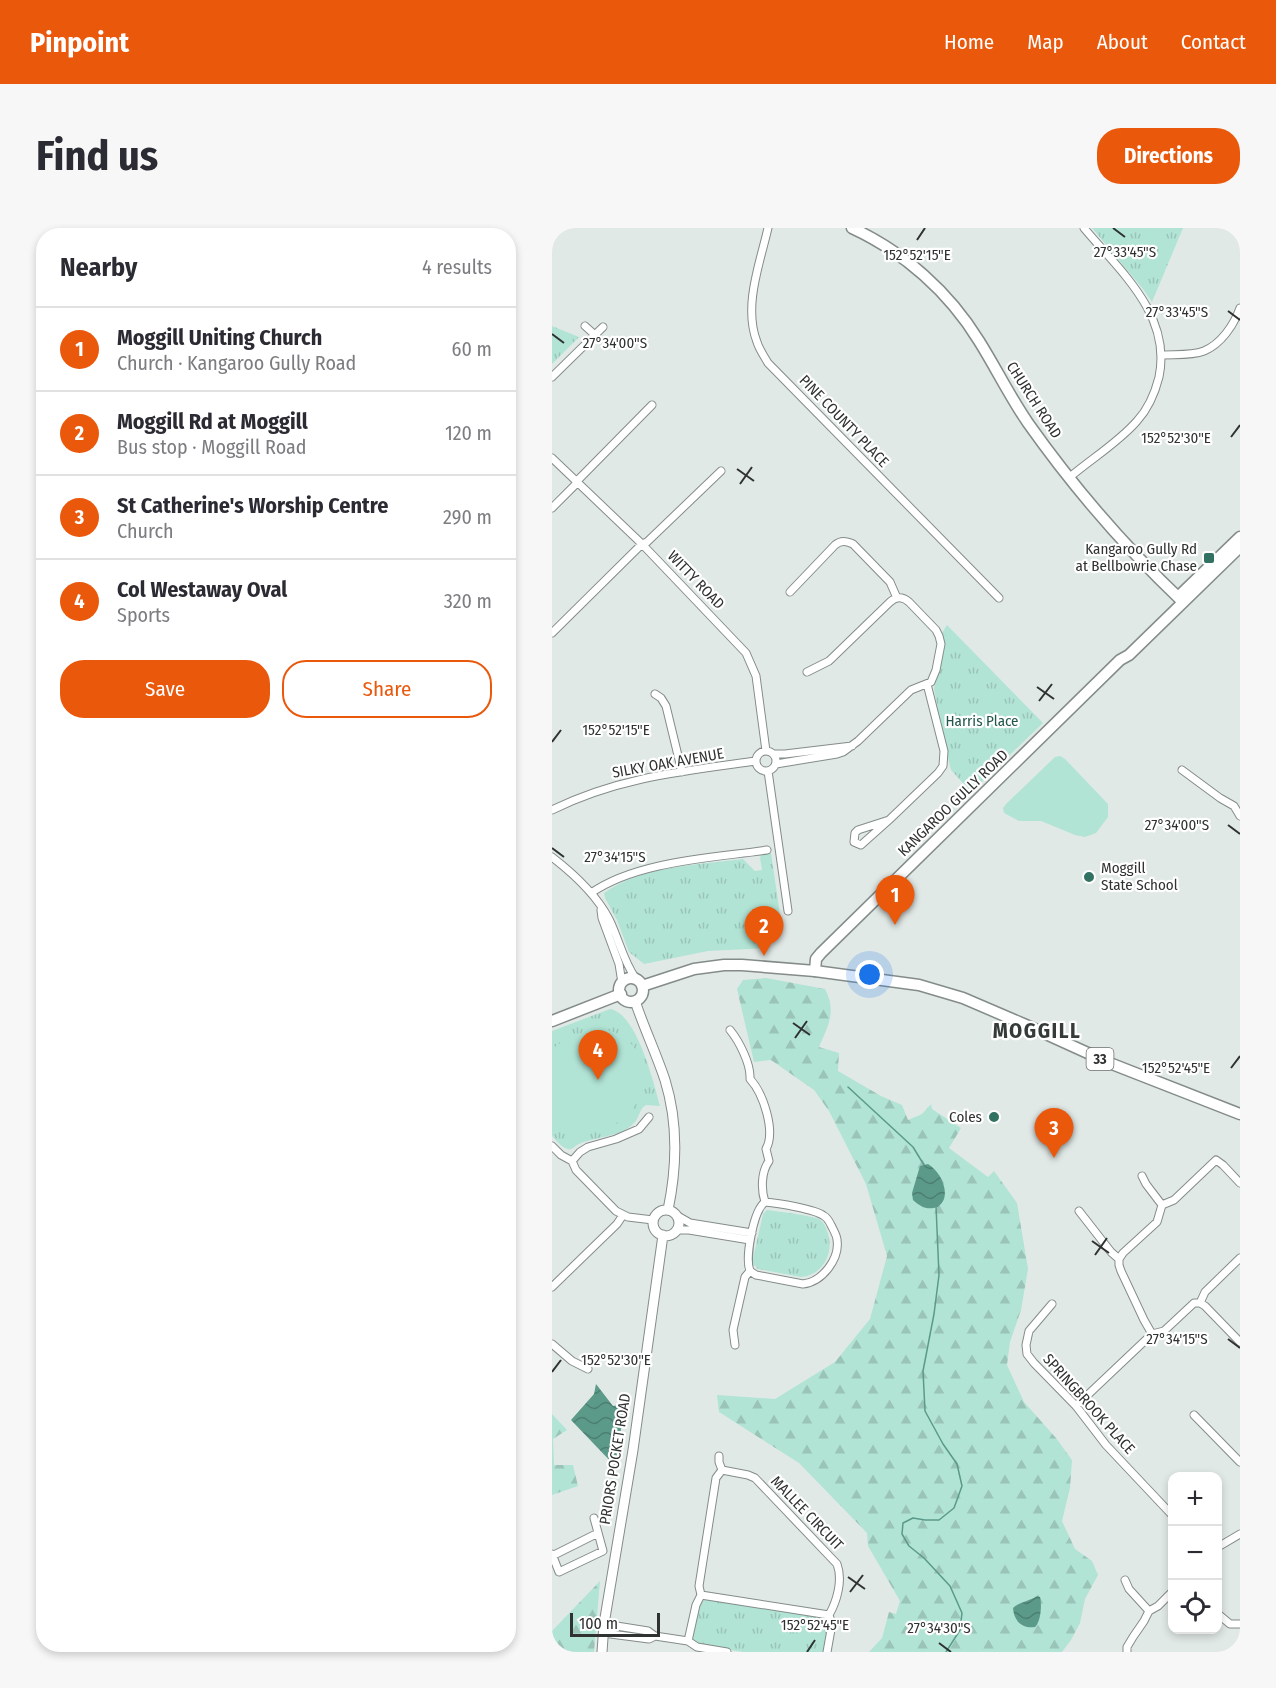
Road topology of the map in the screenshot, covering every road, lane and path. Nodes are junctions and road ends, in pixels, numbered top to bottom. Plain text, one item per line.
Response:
1 (768, 228) edge
2 (852, 228) edge
3 (1084, 228) edge
4 (1240, 308) edge
5 (585, 326) dead end
6 (603, 327) dead end
7 (595, 335) junction
8 (1161, 355) junction
9 (552, 377) edge
10 (652, 405) dead end
11 (552, 458) edge
12 (721, 471) dead end
13 (1070, 477) junction
14 (578, 482) junction
15 (552, 508) edge
16 (1240, 537) edge
17 (642, 544) junction
18 (1240, 547) edge
19 (790, 592) dead end
20 (897, 597) junction
21 (999, 598) dead end
22 (1180, 600) junction
23 (552, 633) edge
24 (807, 672) dead end
25 (927, 684) junction
26 (655, 694) dead end
27 (852, 746) junction
28 (765, 751) junction
29 (774, 754) junction
30 (756, 761) junction
31 (776, 764) junction
32 (1182, 770) dead end
33 (768, 771) junction
34 (682, 772) junction
35 (552, 810) edge
36 (1240, 816) edge
37 (889, 820) junction
38 (767, 850) dead end
39 (552, 856) edge
40 (591, 892) junction
41 (601, 908) junction
42 (788, 911) dead end
43 (815, 971) junction
44 (639, 983) junction
45 (621, 989) junction
46 (635, 1001) junction
47 (552, 1021) edge
48 (730, 1030) dead end
49 (1240, 1114) edge
50 (649, 1117) dead end
51 (552, 1146) edge
52 (572, 1161) junction
53 (1142, 1176) dead end
54 (1240, 1183) edge
55 (765, 1202) junction
56 (1162, 1205) junction
57 (1078, 1211) dead end
58 (672, 1212) junction
59 (623, 1215) junction
60 (653, 1220) junction
61 (676, 1230) junction
62 (663, 1235) junction
63 (751, 1237) junction
64 (1240, 1258) edge
65 (1119, 1259) junction
66 (750, 1271) junction
67 (552, 1287) edge
68 (1200, 1303) junction
69 (1052, 1304) dead end
70 (1152, 1334) junction
71 (1240, 1342) edge
72 (552, 1344) edge
73 (735, 1345) dead end
74 (588, 1369) dead end
75 (1076, 1406) junction
76 (1194, 1415) dead end
77 (719, 1456) dead end
78 (1240, 1462) edge
79 (722, 1470) junction
80 (1168, 1510) edge
81 (594, 1518) dead end
82 (598, 1533) junction
83 (1240, 1534) edge
84 (1222, 1545) edge
85 (552, 1555) edge
86 (1125, 1580) dead end
87 (701, 1595) junction
88 (1168, 1597) edge
89 (1149, 1611) junction
90 (829, 1615) junction
91 (1222, 1617) edge
92 (1240, 1624) edge
93 (604, 1628) junction
94 (688, 1641) junction
95 (602, 1652) edge
96 (727, 1652) edge
97 (828, 1652) edge
98 (1126, 1652) edge

1 - 21 street, PINE COUNTY PLACE
2 - 13 main road, CHURCH ROAD
3 - 8 street
4 - 8 street
5 - 7 street
6 - 7 street
7 - 9 street
8 - 13 street
10 - 14 street
11 - 14 street, WITTY ROAD
12 - 17 street
13 - 22 main road, CHURCH ROAD
14 - 15 street
14 - 17 street, WITTY ROAD
16 - 22 main road, KANGAROO GULLY ROAD
17 - 23 street
17 - 28 street, WITTY ROAD
18 - 22 main road, KANGAROO GULLY ROAD
19 - 20 street
20 - 24 street
20 - 25 street
22 - 43 main road, KANGAROO GULLY ROAD
25 - 27 street
25 - 37 street
26 - 34 street
27 - 29 street
27 - 31 street
28 - 29 street
28 - 30 street
29 - 31 street
30 - 33 street
30 - 34 street, SILKY OAK AVENUE
31 - 33 street
32 - 36 street
33 - 42 street
34 - 35 street, SILKY OAK AVENUE
37 - 37 street
38 - 40 street
39 - 40 street
40 - 41 street
41 - 44 street
41 - 45 street
43 - 44 main road, 33
43 - 49 main road, 33
44 - 45 main road, 33
44 - 46 main road
45 - 46 main road
45 - 47 main road, 33
46 - 58 street
48 - 55 street
50 - 52 street
51 - 52 street
52 - 59 street
53 - 56 street
54 - 56 street
55 - 63 street
55 - 66 street
56 - 65 street
57 - 65 street
58 - 60 street
58 - 61 street
58 - 63 street
59 - 60 street
59 - 67 street
60 - 62 street
61 - 62 street
61 - 63 street
62 - 93 street, PRIORS POCKET ROAD
63 - 66 street
64 - 68 street
65 - 70 street
66 - 73 street
68 - 70 street
68 - 71 street
69 - 75 street, SPRINGBROOK PLACE
70 - 75 street
72 - 74 street
75 - 80 street, SPRINGBROOK PLACE
76 - 78 street
77 - 79 street
79 - 87 street
79 - 90 street, MALLEE CIRCUIT
81 - 82 street
82 - 85 street
82 - 85 street
83 - 84 street
86 - 89 street
87 - 90 street
87 - 94 street
88 - 89 street
89 - 98 street
90 - 97 street
91 - 92 street
93 - 94 street
93 - 95 street, PRIORS POCKET ROAD
94 - 96 street

